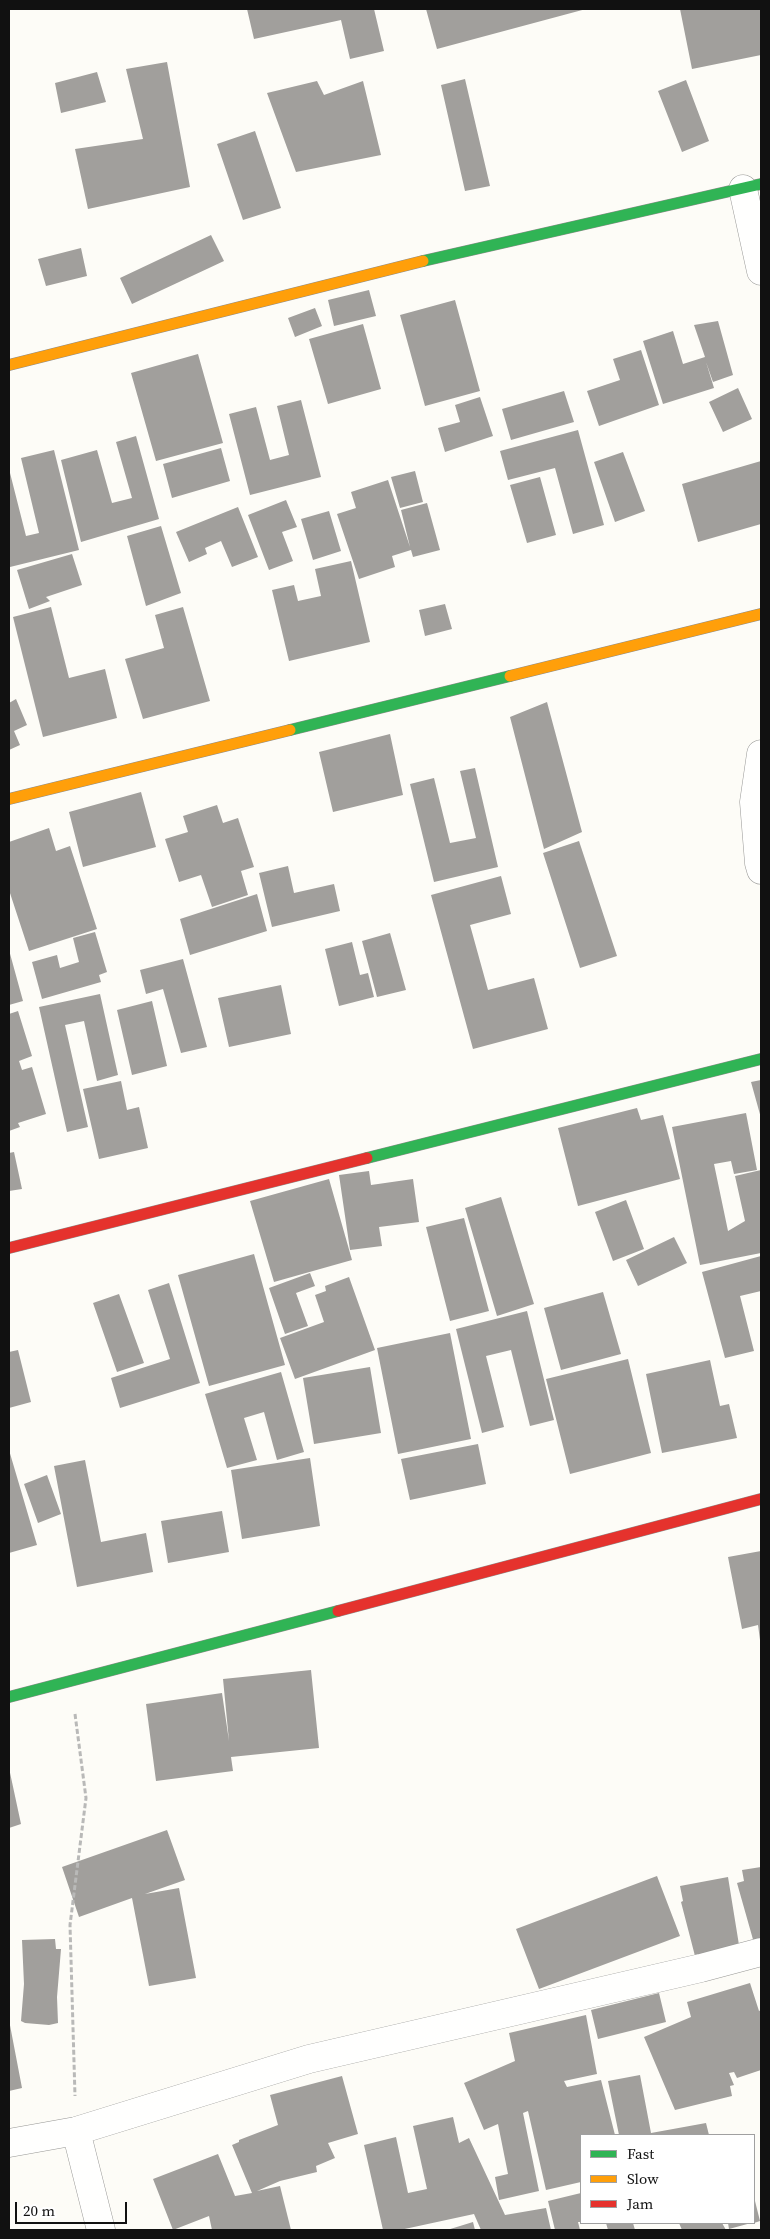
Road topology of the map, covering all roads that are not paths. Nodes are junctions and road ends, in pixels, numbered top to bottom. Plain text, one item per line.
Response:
1 (752, 187) edge
2 (761, 271) edge
3 (9, 365) edge
4 (761, 614) edge
5 (761, 754) edge
6 (9, 800) edge
7 (761, 870) edge
8 (761, 1059) edge
9 (9, 1248) edge
10 (761, 1499) edge
11 (9, 1697) edge
12 (761, 1952) edge
13 (76, 2131) junction
14 (9, 2143) edge
15 (101, 2230) edge

1 - 2 street
1 - 3 street
4 - 6 street
5 - 7 street
8 - 9 street
10 - 11 street
12 - 13 street
13 - 14 street
13 - 15 street

